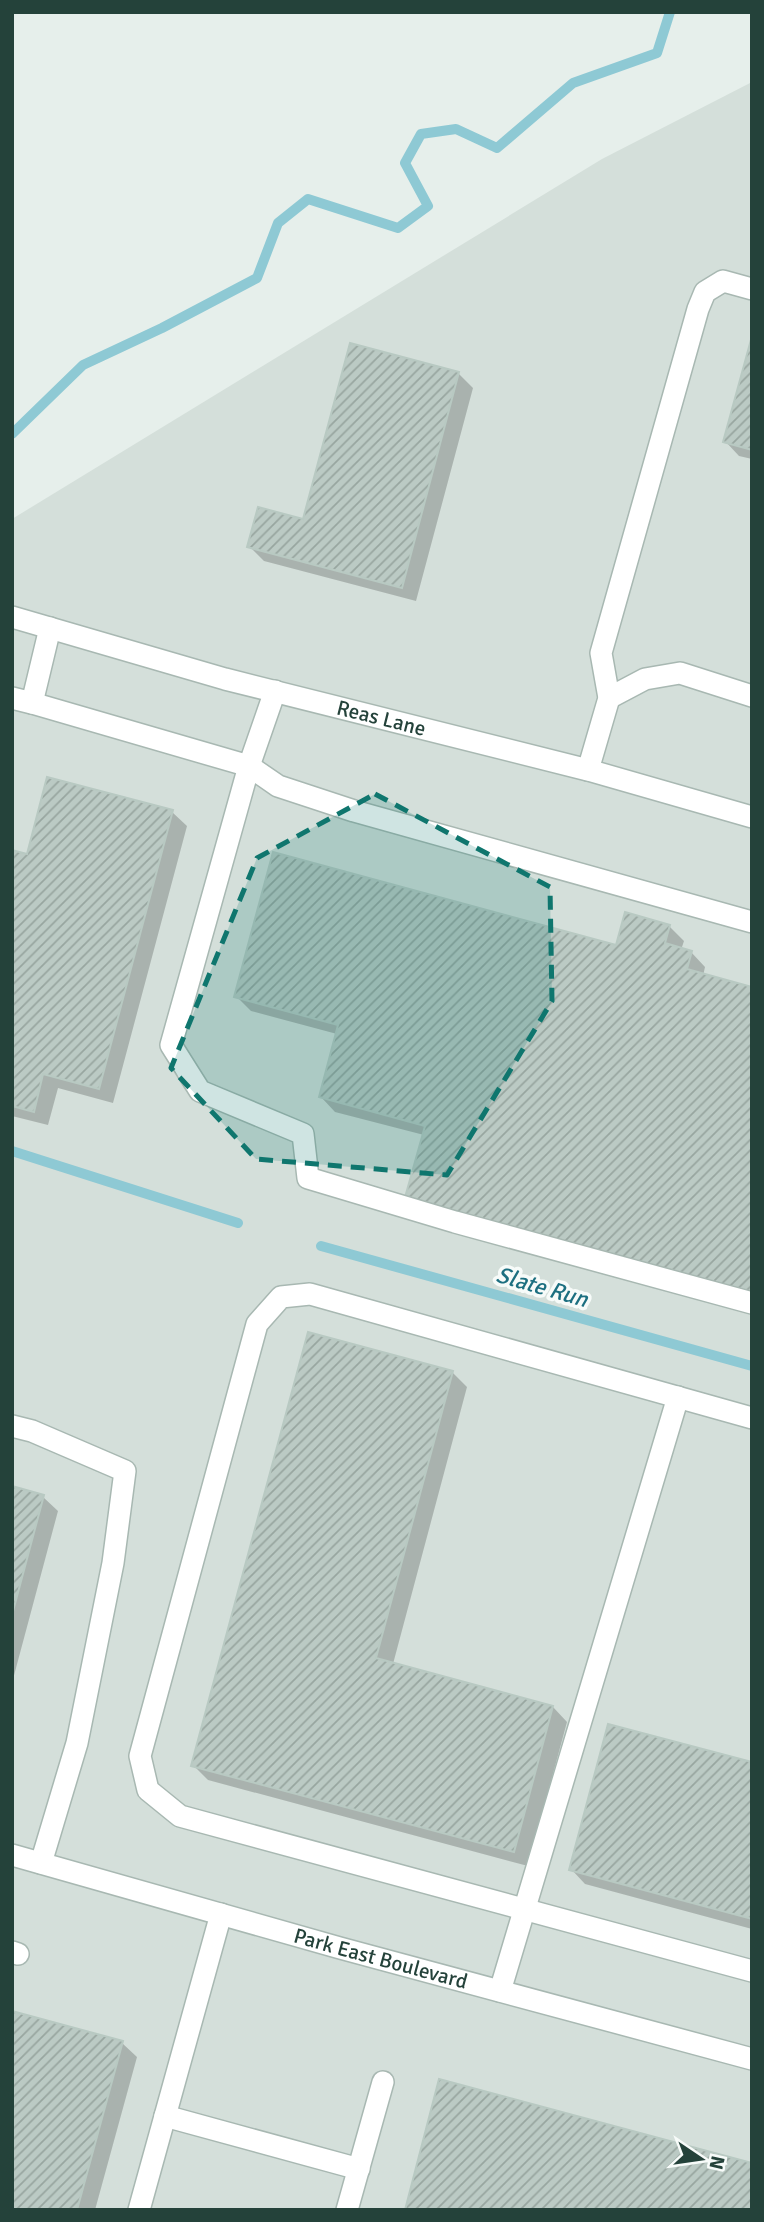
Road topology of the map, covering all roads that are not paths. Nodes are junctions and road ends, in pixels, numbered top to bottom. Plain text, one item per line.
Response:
1 (752, 289) edge
2 (12, 617) edge
3 (50, 628) junction
4 (275, 691) junction
5 (752, 695) edge
6 (609, 698) junction
7 (22, 700) edge
8 (249, 766) junction
9 (588, 770) junction
10 (752, 817) edge
11 (752, 922) edge
12 (752, 1303) edge
13 (678, 1398) junction
14 (752, 1418) edge
15 (12, 1426) edge
16 (12, 1855) edge
17 (41, 1863) junction
18 (525, 1909) junction
19 (221, 1914) junction
20 (752, 1971) edge
21 (500, 1991) junction
22 (752, 2059) edge
23 (383, 2082) dead end
24 (165, 2116) junction
25 (359, 2169) junction
26 (139, 2210) edge
27 (347, 2210) edge

1 - 6 street
2 - 3 street, Reas Lane
3 - 4 street, Reas Lane
3 - 7 street
4 - 8 street
4 - 9 street, Reas Lane
5 - 6 street
6 - 9 street
7 - 8 street
8 - 11 street
8 - 12 street
9 - 10 street, Reas Lane
13 - 14 street
13 - 18 street
13 - 18 street
15 - 17 street
16 - 17 street, Park East Boulevard
17 - 19 street, Park East Boulevard
18 - 20 street
18 - 21 street
19 - 21 street, Park East Boulevard
19 - 24 street
21 - 22 street, Park East Boulevard
23 - 25 street
24 - 25 street
24 - 26 street
25 - 27 street

